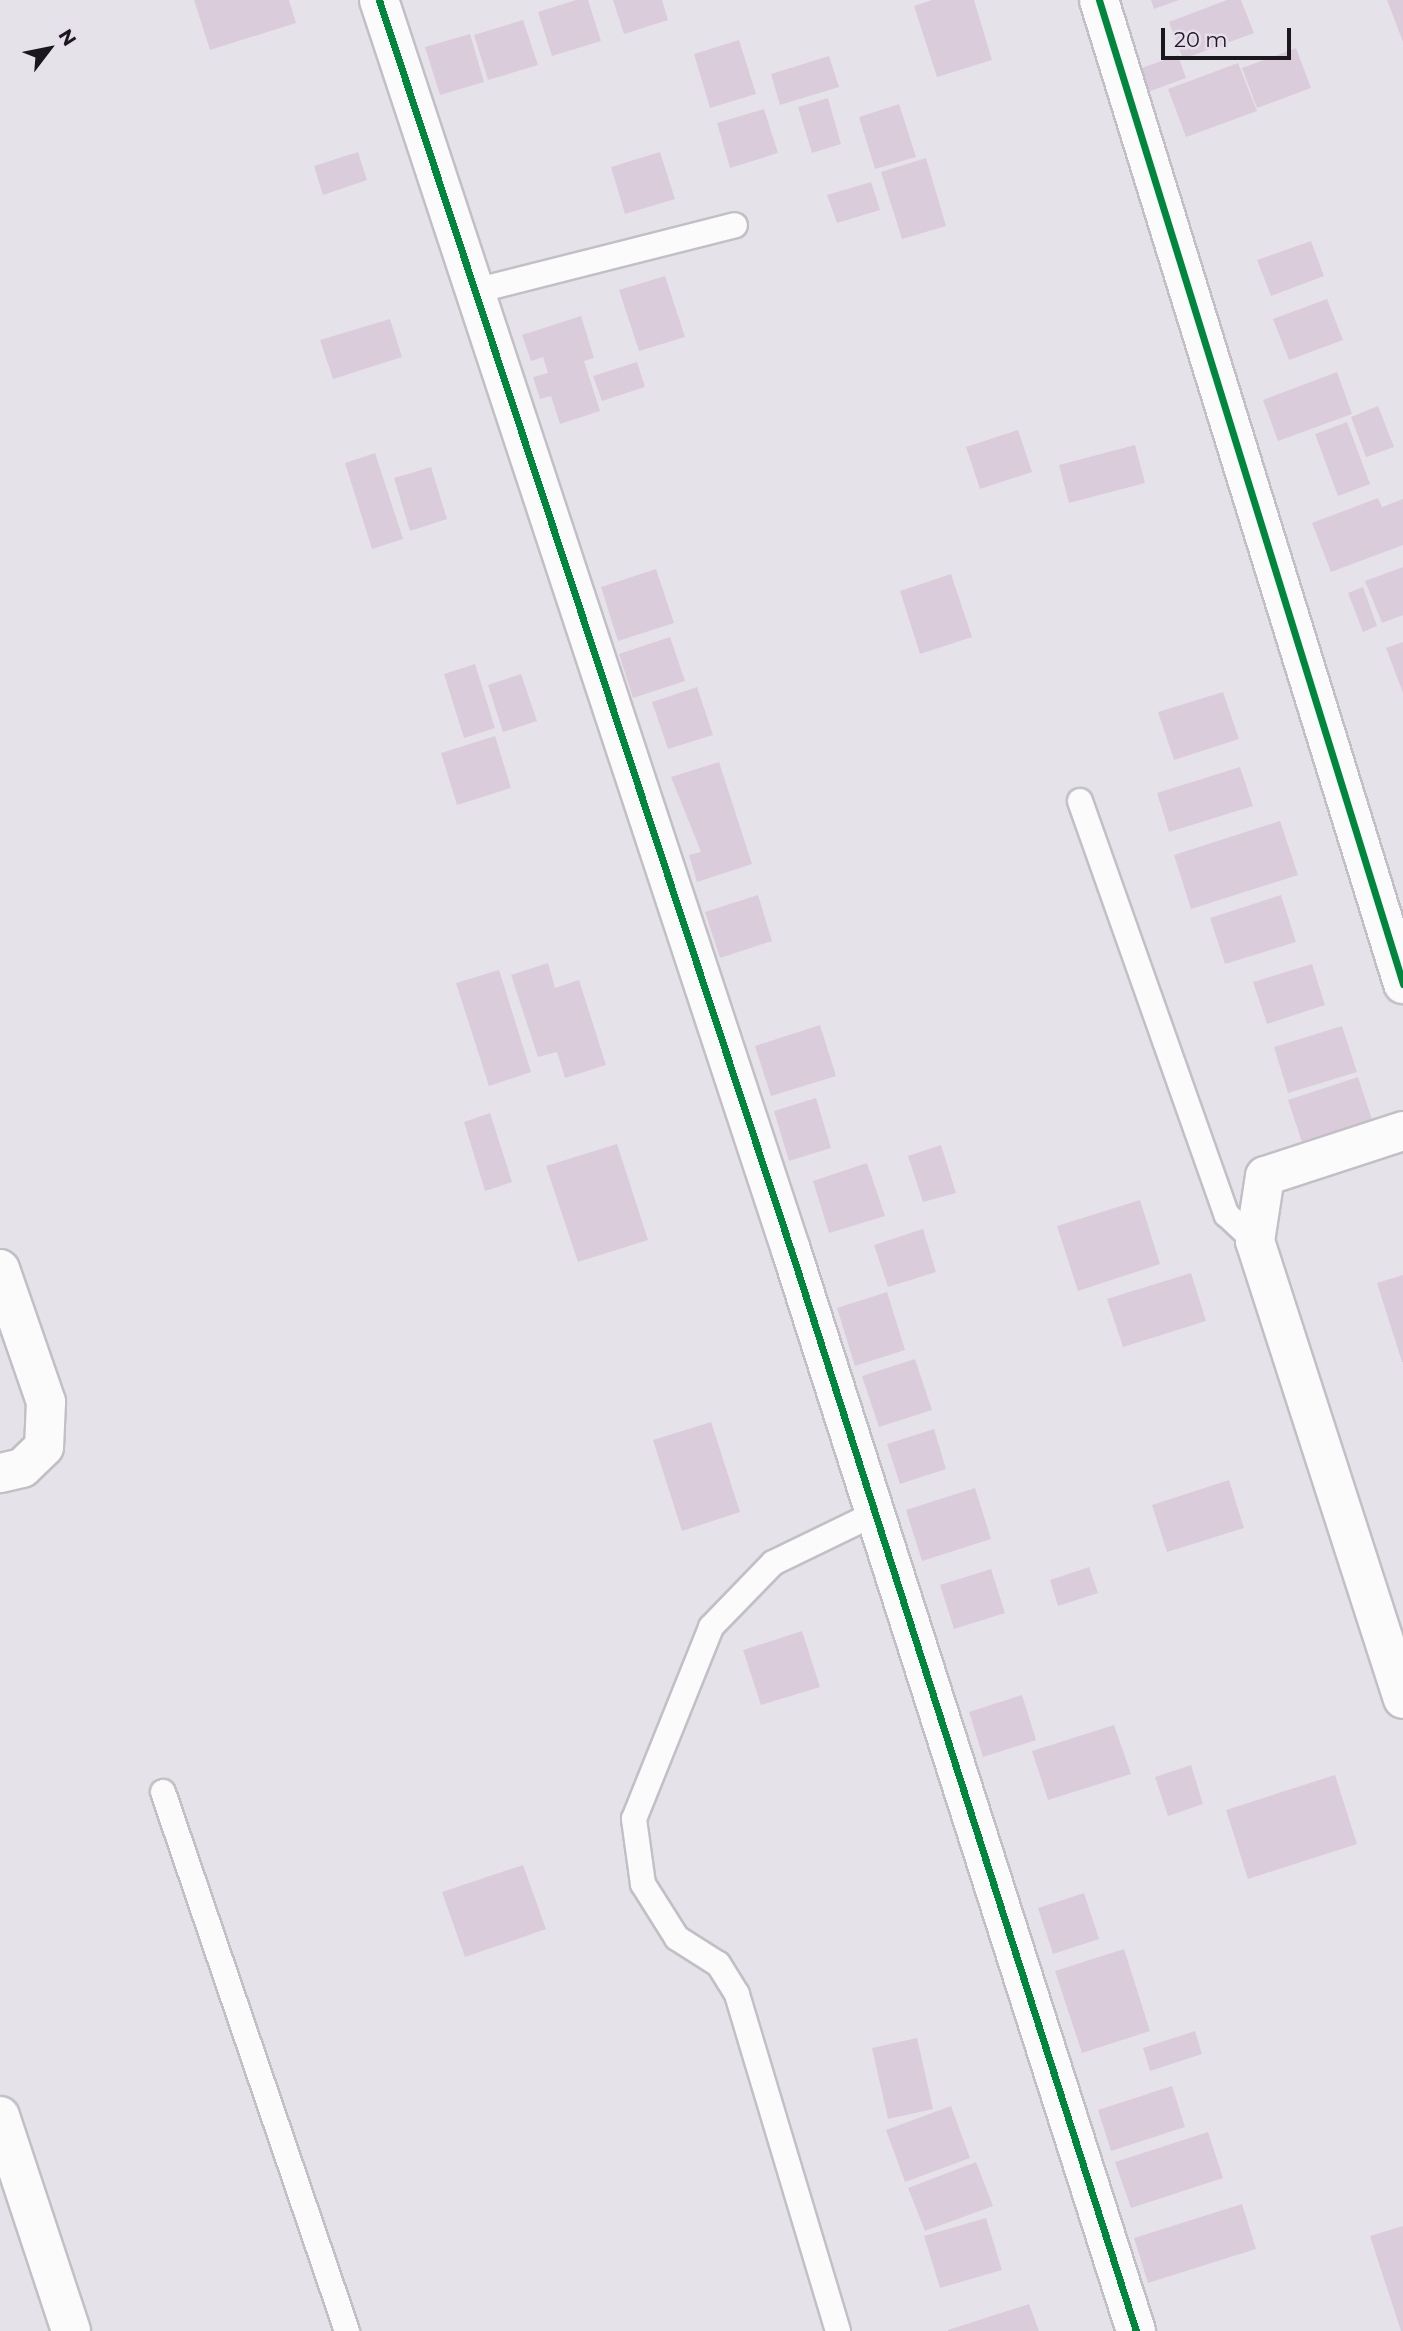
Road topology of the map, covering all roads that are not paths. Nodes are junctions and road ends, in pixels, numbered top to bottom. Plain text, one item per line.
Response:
1 (1099, 0) edge
2 (383, 1) edge
3 (735, 225) dead end
4 (475, 291) junction
5 (1080, 801) dead end
6 (1403, 984) edge
7 (1403, 1131) edge
8 (1255, 1241) junction
9 (0, 1269) edge
10 (0, 1473) edge
11 (876, 1513) junction
12 (1403, 1699) edge
13 (163, 1792) dead end
14 (0, 2116) edge
15 (71, 2331) edge
16 (347, 2331) edge
17 (838, 2331) edge
18 (1136, 2331) edge

1 - 6 street
2 - 4 street
3 - 4 lane
4 - 11 street
5 - 8 lane
7 - 8 street
8 - 12 street
9 - 10 street
11 - 17 lane
11 - 18 street
13 - 16 lane
14 - 15 street

